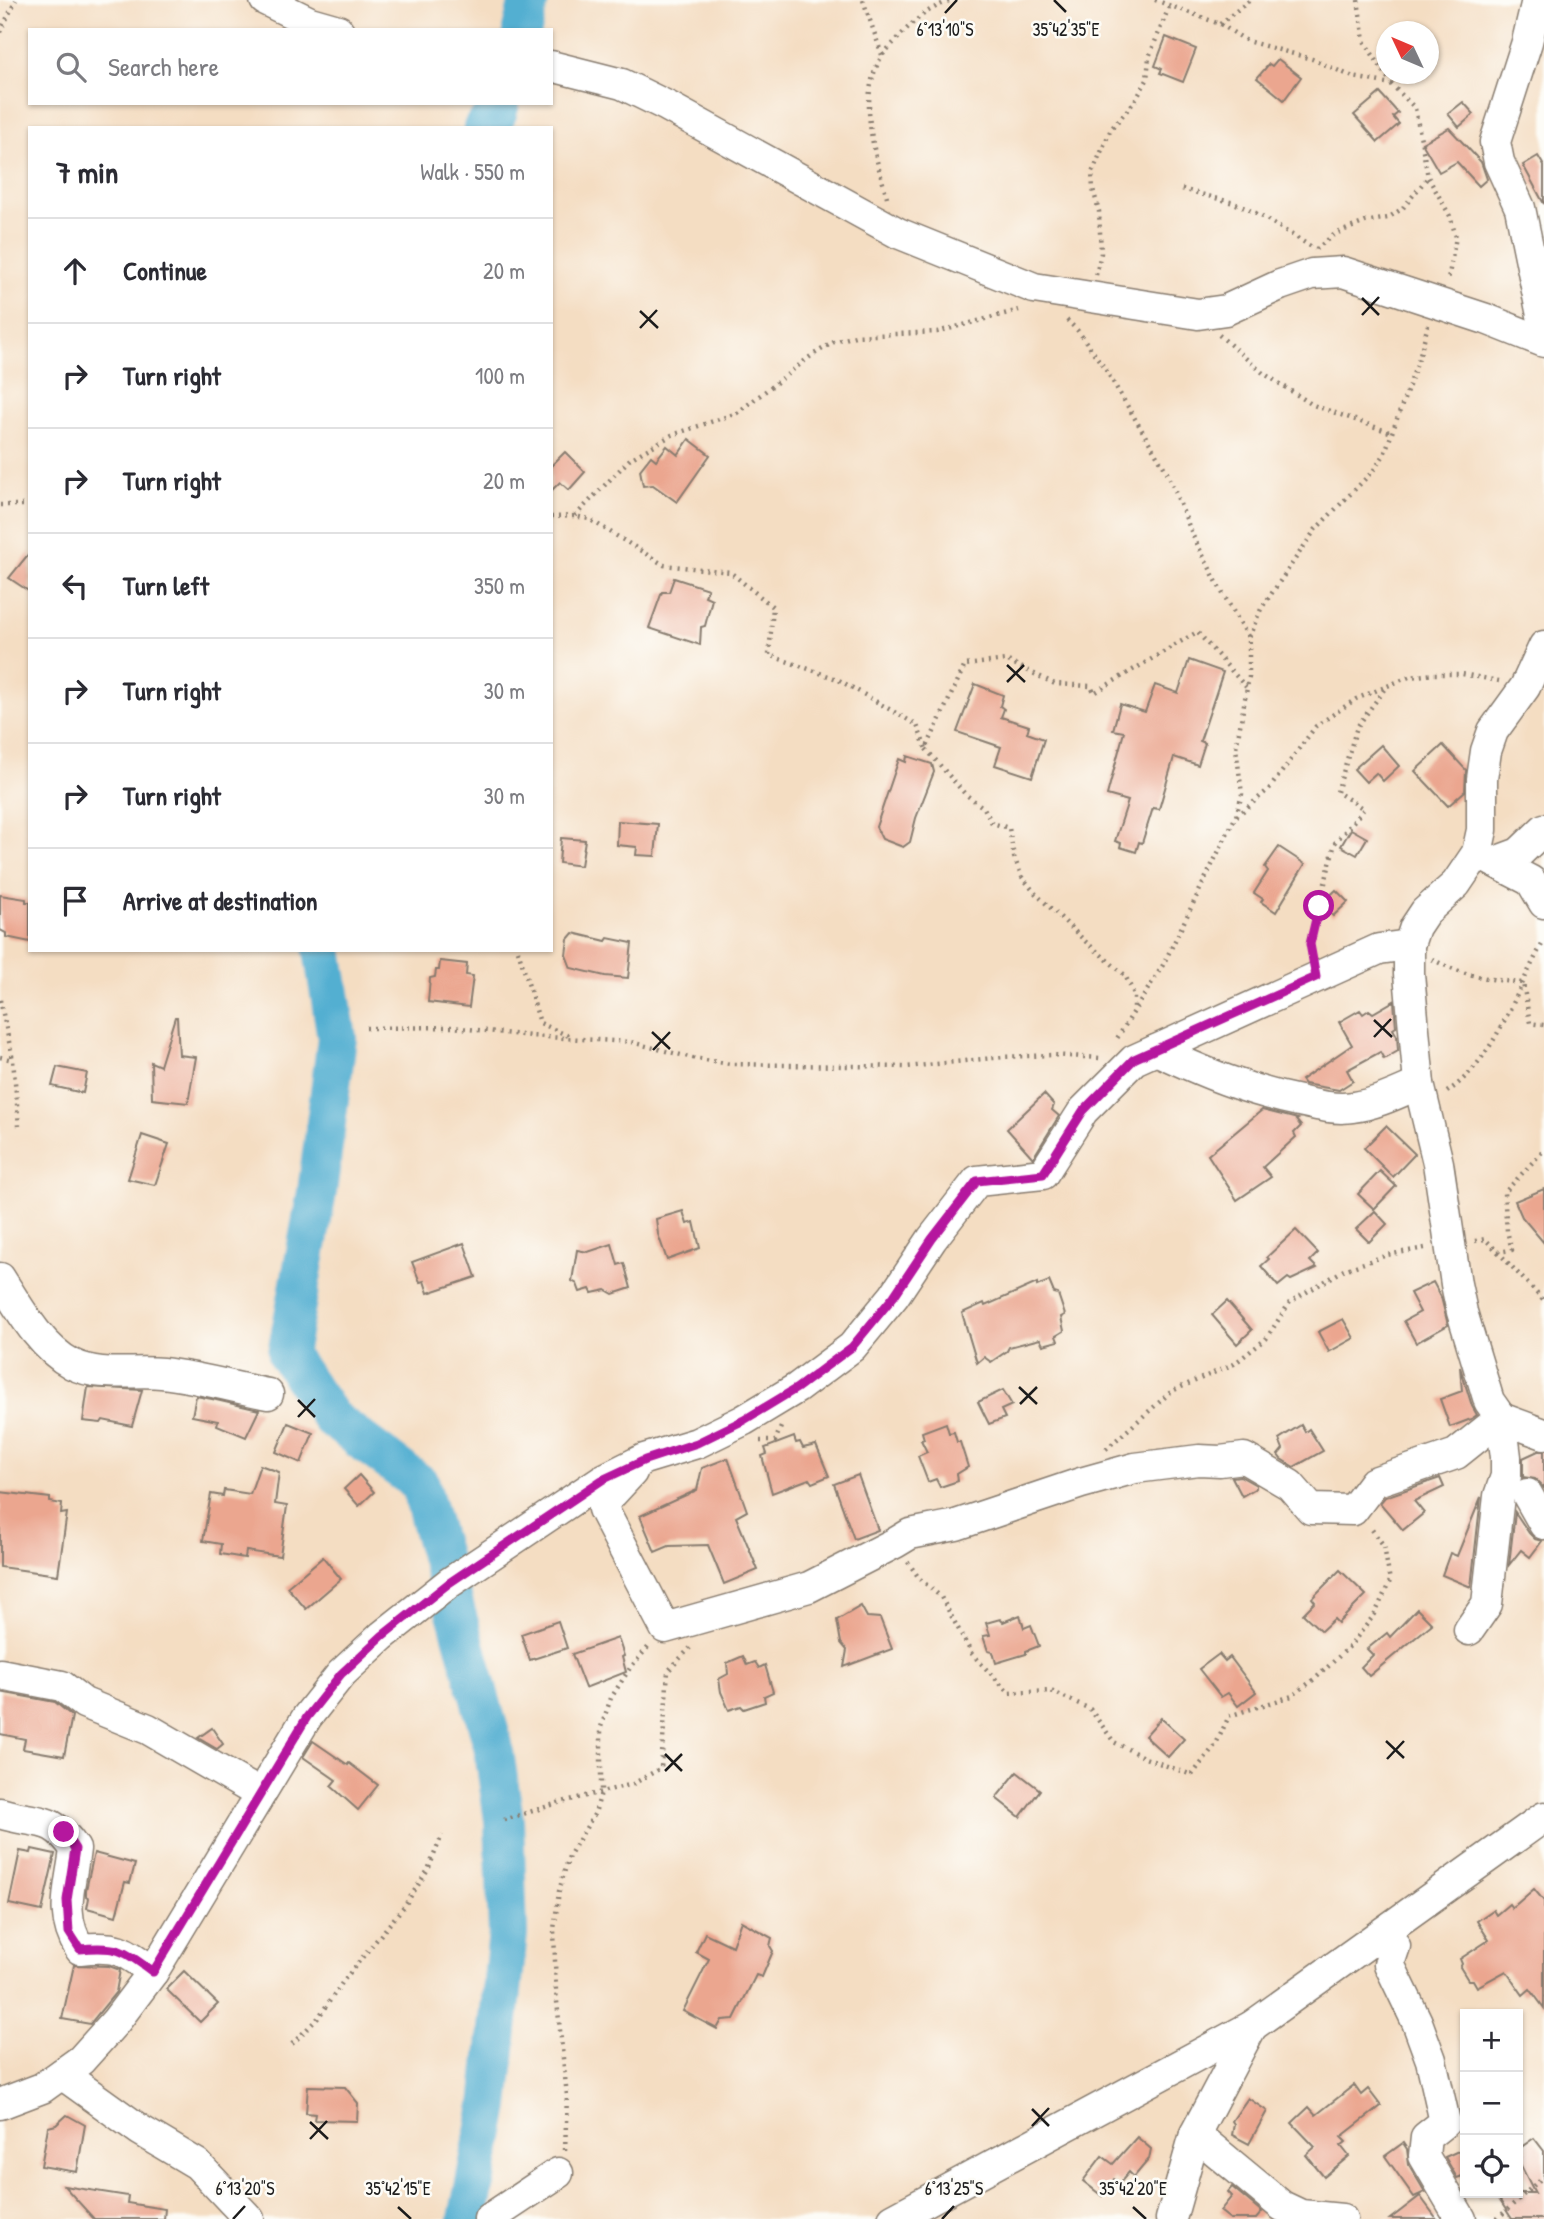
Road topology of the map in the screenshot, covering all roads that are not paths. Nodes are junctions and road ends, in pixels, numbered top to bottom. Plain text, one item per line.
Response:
1 (265, 0) edge
2 (1537, 0) edge
3 (331, 28) edge
4 (553, 67) edge
5 (1544, 326) edge
6 (1544, 342) edge
7 (1544, 646) edge
8 (1544, 829) edge
9 (1486, 858) junction
10 (1544, 903) edge
11 (1409, 945) junction
12 (1134, 1053) junction
13 (1422, 1096) junction
14 (0, 1278) edge
15 (268, 1394) dead end
16 (1501, 1418) junction
17 (1544, 1434) edge
18 (645, 1460) junction
19 (1527, 1494) dead end
20 (1544, 1524) edge
21 (1469, 1630) dead end
22 (0, 1674) edge
23 (260, 1794) junction
24 (0, 1813) edge
25 (1544, 1817) edge
26 (1395, 1946) dead end
27 (153, 1972) junction
28 (1252, 2026) junction
29 (62, 2074) junction
30 (0, 2104) edge
31 (1195, 2134) junction
32 (558, 2173) road end
33 (249, 2219) edge
34 (489, 2219) edge
35 (893, 2219) edge
36 (1171, 2219) edge
37 (1342, 2219) edge
38 (1461, 2219) edge

1 - 3 street
2 - 5 street
4 - 6 street
7 - 9 street
8 - 9 street
9 - 10 street
9 - 11 street
11 - 12 street
11 - 13 street
12 - 13 street
12 - 18 street
13 - 16 street
14 - 15 street
16 - 17 street
16 - 18 street
16 - 21 street
18 - 23 street
19 - 20 street
22 - 23 street
23 - 27 street
24 - 27 street
25 - 28 street
26 - 38 street
27 - 29 street
28 - 31 street
28 - 35 street
29 - 30 street
29 - 33 street
31 - 36 street
31 - 37 street
32 - 34 street

